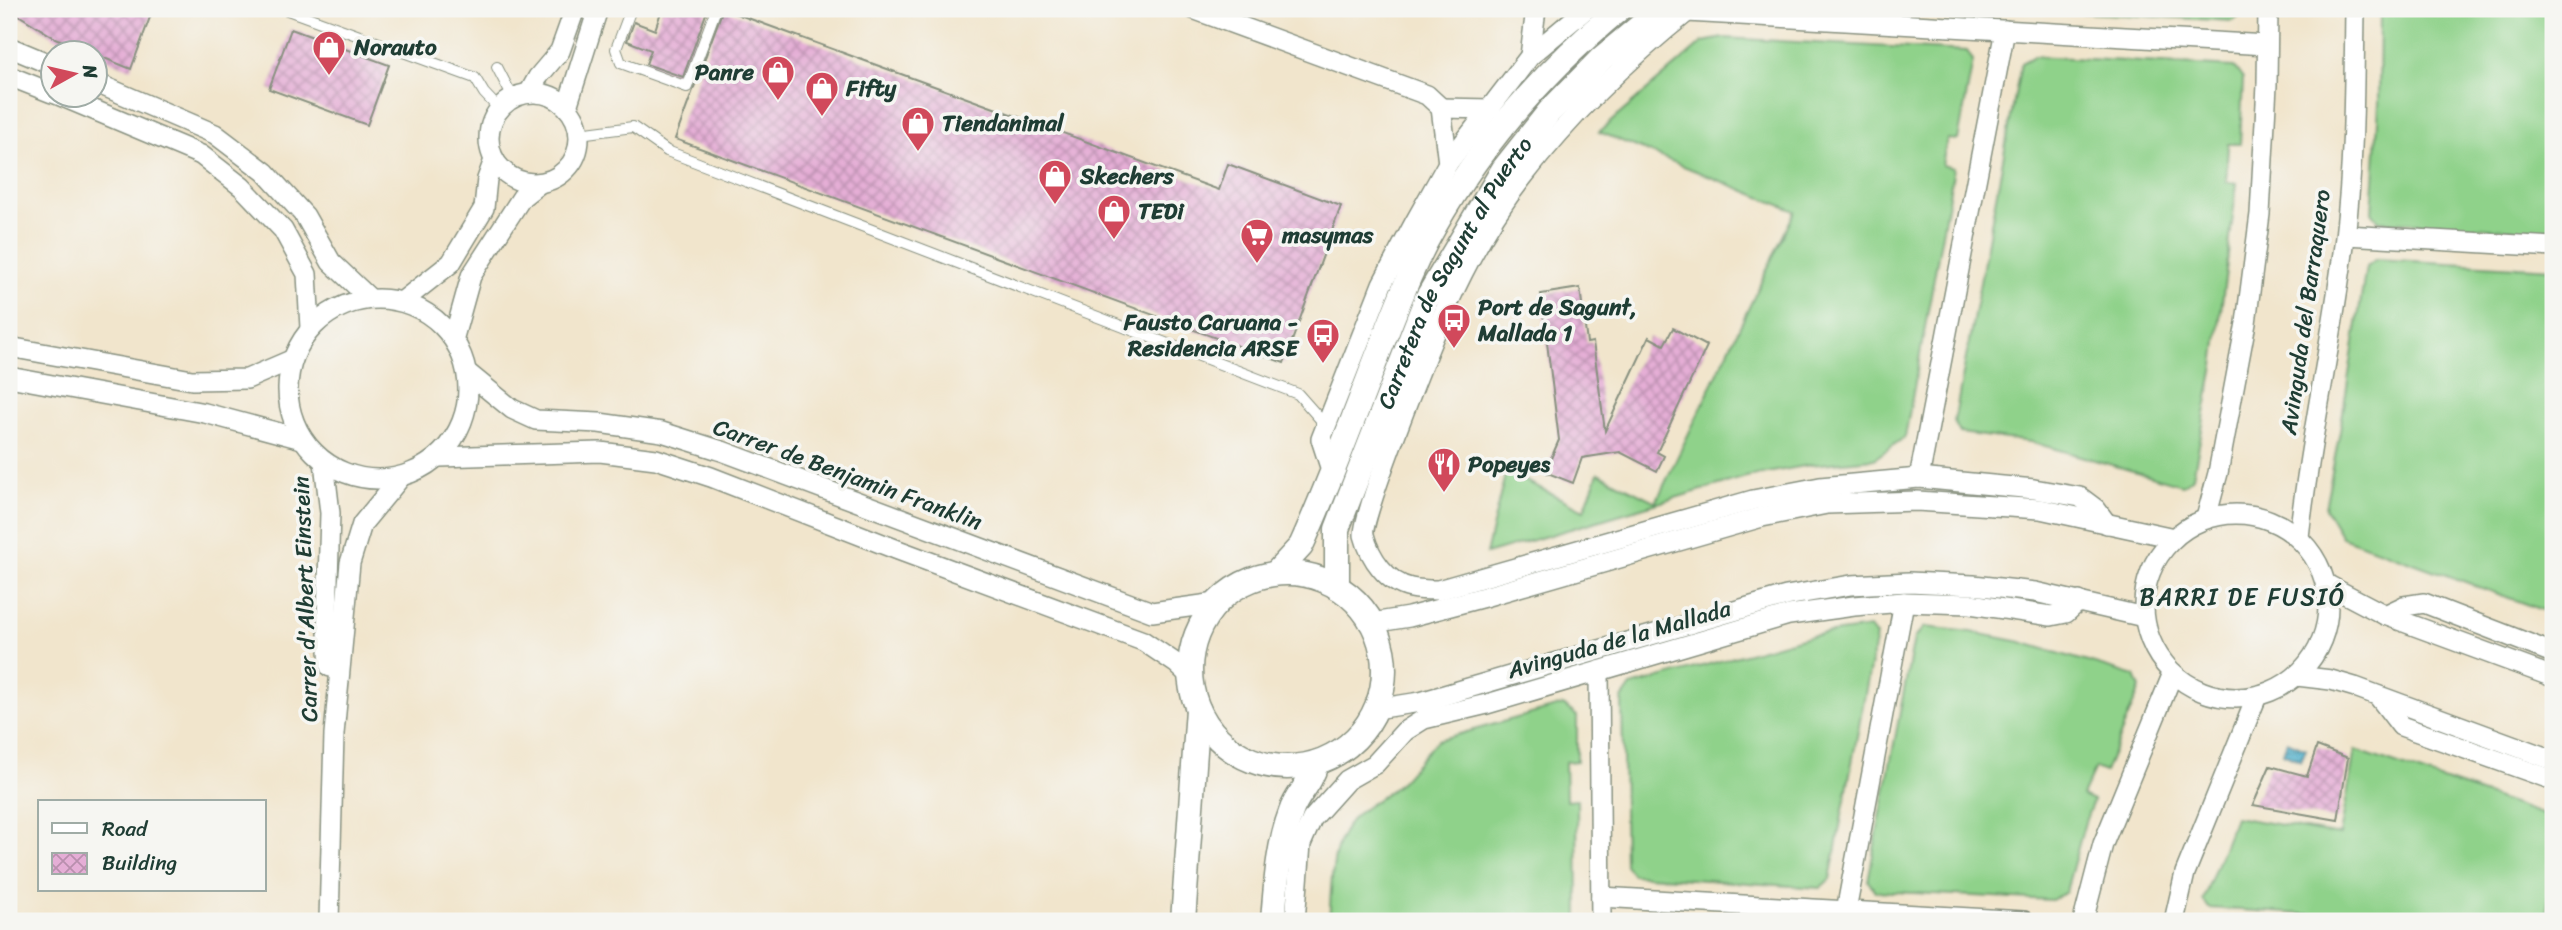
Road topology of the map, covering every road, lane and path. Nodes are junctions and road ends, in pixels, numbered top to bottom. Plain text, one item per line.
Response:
1 (285, 9) edge
2 (575, 9) edge
3 (598, 9) edge
4 (631, 9) edge
5 (716, 9) edge
6 (1194, 9) edge
7 (1536, 9) edge
8 (1586, 9) edge
9 (1619, 9) edge
10 (1661, 9) edge
11 (2268, 9) edge
12 (2355, 9) edge
13 (1689, 10) edge
14 (2004, 30) junction
15 (2267, 45) junction
16 (9, 47) edge
17 (1531, 56) junction
18 (38, 59) edge
19 (497, 67) dead end
20 (9, 76) edge
21 (38, 88) edge
22 (108, 88) edge
23 (514, 100) junction
24 (567, 107) junction
25 (88, 108) edge
26 (1441, 108) junction
27 (1491, 108) junction
28 (579, 134) junction
29 (494, 160) junction
30 (1448, 163) junction
31 (540, 183) junction
32 (2346, 235) junction
33 (2553, 247) edge
34 (368, 297) junction
35 (404, 300) junction
36 (310, 328) junction
37 (454, 337) junction
38 (9, 347) edge
39 (291, 360) junction
40 (468, 373) junction
41 (9, 377) edge
42 (302, 439) junction
43 (1321, 439) junction
44 (440, 457) junction
45 (324, 463) junction
46 (1383, 470) junction
47 (1332, 473) junction
48 (400, 478) junction
49 (1919, 478) junction
50 (1354, 489) junction
51 (2206, 518) junction
52 (2107, 524) junction
53 (2299, 537) junction
54 (2174, 538) junction
55 (1276, 573) junction
56 (1478, 579) junction
57 (2326, 584) junction
58 (1337, 587) junction
59 (1468, 601) junction
60 (2079, 601) junction
61 (1904, 602) junction
62 (1217, 603) junction
63 (2385, 615) junction
64 (2144, 617) junction
65 (1372, 623) junction
66 (2553, 653) edge
67 (1599, 671) junction
68 (2173, 673) junction
69 (2297, 676) junction
70 (1191, 677) junction
71 (2553, 677) edge
72 (1462, 689) junction
73 (2377, 695) junction
74 (2257, 696) junction
75 (1487, 704) junction
76 (1198, 709) junction
77 (1376, 709) junction
78 (334, 734) junction
79 (2553, 760) edge
80 (1315, 763) junction
81 (2553, 780) edge
82 (1277, 876) junction
83 (1601, 897) junction
84 (1846, 911) junction
85 (1296, 916) edge
86 (329, 921) edge
87 (1183, 921) edge
88 (1273, 921) edge
89 (1601, 921) edge
90 (2024, 921) edge
91 (2083, 921) edge
92 (2174, 921) edge

1 - 23 lane
2 - 23 street
3 - 24 street
4 - 5 lane
6 - 26 street
7 - 17 street
8 - 17 street
9 - 47 street, Carretera de Sagunt al Puerto
10 - 50 street, Carretera de Sagunt al Puerto
11 - 15 street
12 - 32 street, Avinguda del Barraquero
13 - 14 street
13 - 46 street
14 - 15 street
14 - 49 street
15 - 51 street
16 - 18 street
17 - 27 street
19 - 23 lane
20 - 21 street
22 - 34 street
23 - 24 street
23 - 29 street
24 - 28 street
25 - 36 street
26 - 27 street
26 - 30 street
27 - 30 street
28 - 31 street
28 - 43 lane
29 - 31 street
29 - 35 street
30 - 43 street
31 - 37 street
32 - 33 street
32 - 53 street, Avinguda del Barraquero
34 - 35 street
34 - 36 street
35 - 37 street
36 - 39 street
37 - 40 street
38 - 39 street
39 - 42 street
40 - 44 street
40 - 62 street, Carrer de Benjamin Franklin
41 - 42 street
42 - 45 street
43 - 47 street
44 - 48 street
44 - 70 street
45 - 48 street
45 - 78 street, Carrer d'Albert Einstein
46 - 50 street
46 - 56 street
47 - 55 street, Carretera de Sagunt al Puerto
48 - 78 street, Carrer d'Albert Einstein
49 - 52 street
49 - 56 street
50 - 58 street, Carretera de Sagunt al Puerto
51 - 53 street
51 - 54 street
52 - 54 street
52 - 59 street
53 - 57 street
54 - 64 street
55 - 58 street
55 - 62 street
56 - 59 street
57 - 63 street
57 - 69 street
58 - 65 street
59 - 65 street
60 - 61 street, Avinguda de la Mallada
60 - 64 street, Avinguda de la Mallada
60 - 72 street, Avinguda de la Mallada
61 - 67 street, Avinguda de la Mallada
61 - 84 street
62 - 70 street
63 - 66 street
63 - 71 street
64 - 68 street
65 - 77 street
67 - 75 street, Avinguda de la Mallada
67 - 83 street
68 - 74 street
68 - 91 street
69 - 73 street
69 - 74 street
70 - 76 street
72 - 75 street
72 - 77 street, Avinguda de la Mallada
73 - 79 street
73 - 81 street
74 - 92 street
75 - 85 street, Avinguda de la Mallada
76 - 80 street
76 - 87 street
77 - 80 street
78 - 86 street, Carrer d'Albert Einstein
80 - 82 street
82 - 85 street
82 - 88 street
83 - 84 street
83 - 89 street
84 - 90 street

